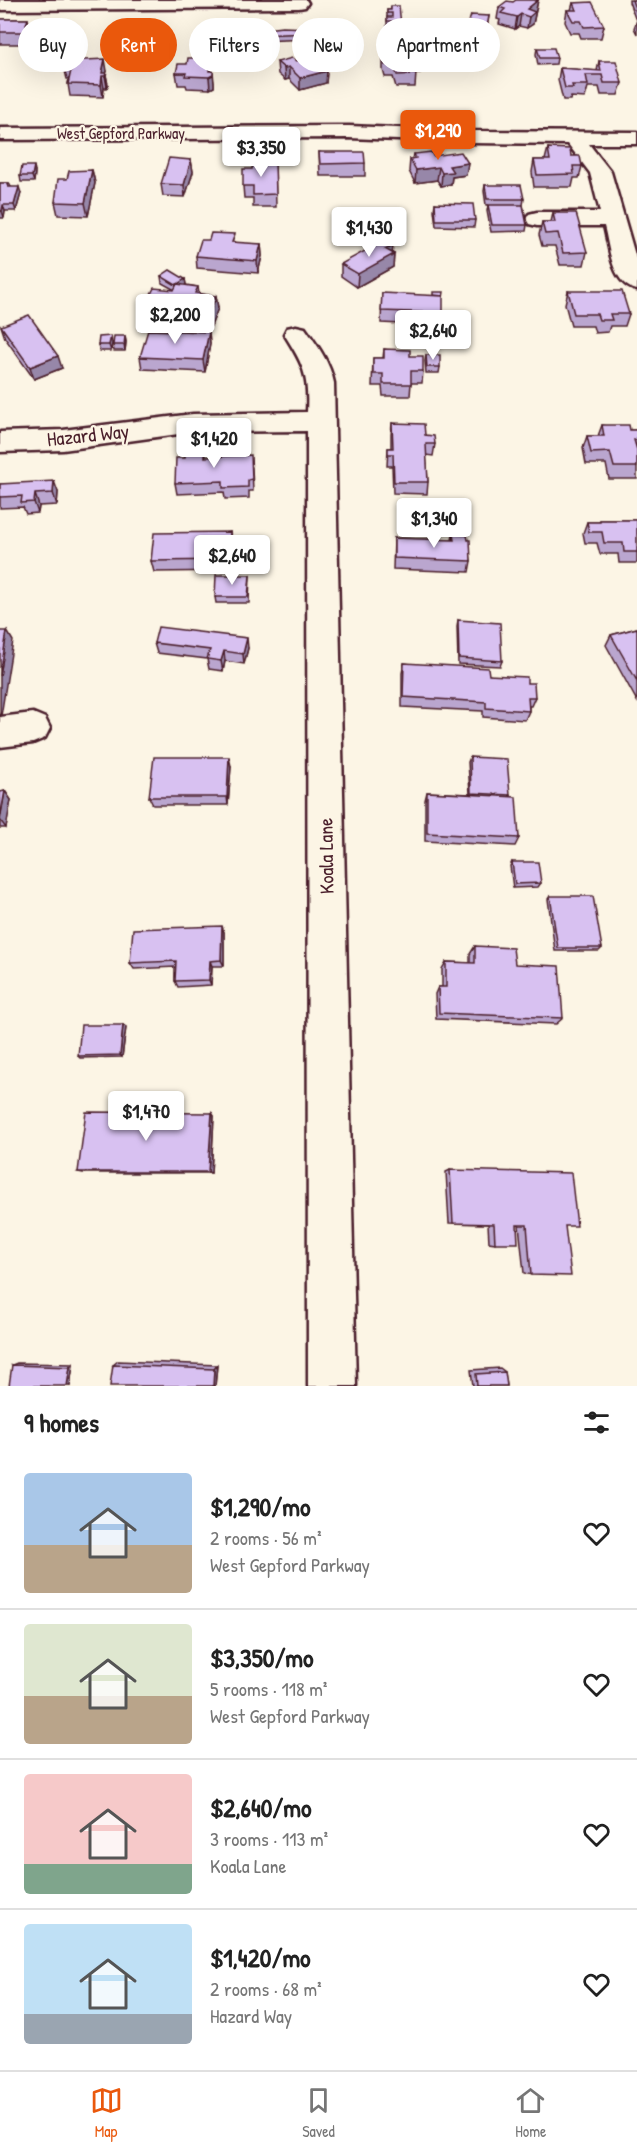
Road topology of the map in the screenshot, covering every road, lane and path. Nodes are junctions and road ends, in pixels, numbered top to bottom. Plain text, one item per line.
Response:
1 (300, 3) dead end
2 (0, 5) edge
3 (0, 134) edge
4 (573, 137) junction
5 (637, 138) edge
6 (537, 219) dead end
7 (614, 219) junction
8 (637, 283) edge
9 (296, 334) dead end
10 (320, 421) junction
11 (0, 442) edge
12 (33, 728) dead end
13 (0, 732) edge
14 (332, 1386) edge

1 - 2 street
3 - 4 street, West Gepford Parkway
4 - 5 street, West Gepford Parkway
4 - 7 street
6 - 7 street
7 - 8 street
9 - 10 street, Koala Lane
10 - 11 street, Hazard Way
10 - 14 street, Koala Lane
12 - 13 street

